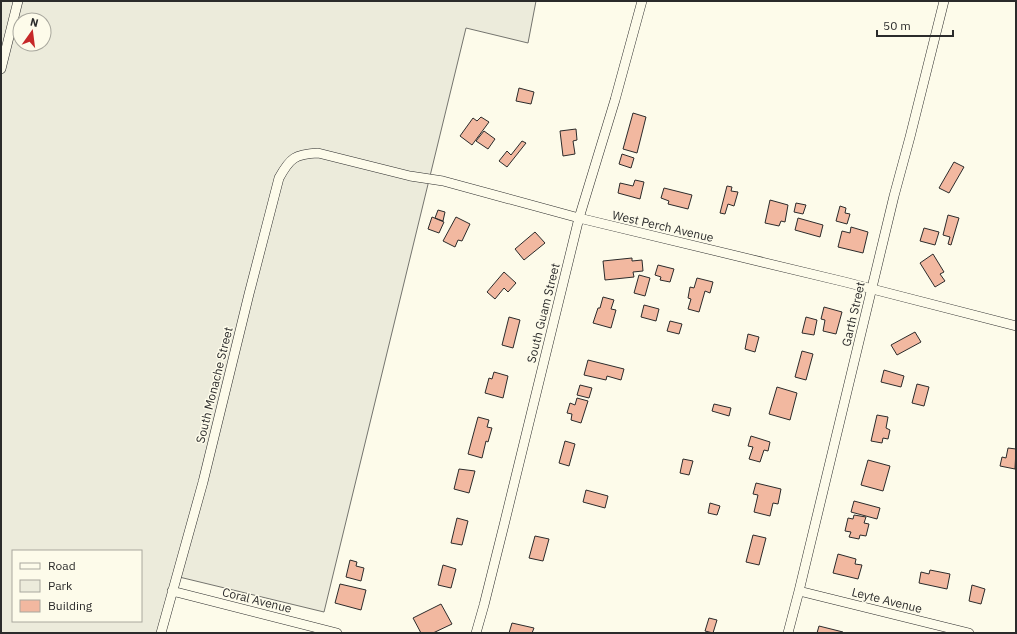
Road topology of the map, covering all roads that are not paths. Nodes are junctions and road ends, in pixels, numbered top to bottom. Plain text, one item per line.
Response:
1 (18, 1) edge
2 (642, 1) edge
3 (944, 1) edge
4 (1, 68) edge
5 (304, 154) joint
6 (579, 218) junction
7 (871, 289) junction
8 (1016, 326) edge
9 (172, 591) junction
10 (799, 591) junction
11 (161, 633) edge
12 (337, 633) edge
13 (476, 633) edge
14 (788, 633) edge
15 (969, 633) edge

1 - 4 street
2 - 6 street, South Guam Street
3 - 7 street, Garth Street
5 - 6 street, West Perch Avenue
5 - 9 street, South Monache Street
6 - 7 street, West Perch Avenue
6 - 13 street, South Guam Street
7 - 8 street, West Perch Avenue
7 - 10 street, Garth Street
9 - 11 street, South Monache Street
9 - 12 street, Coral Avenue
10 - 14 street, Garth Street
10 - 15 street, Leyte Avenue

